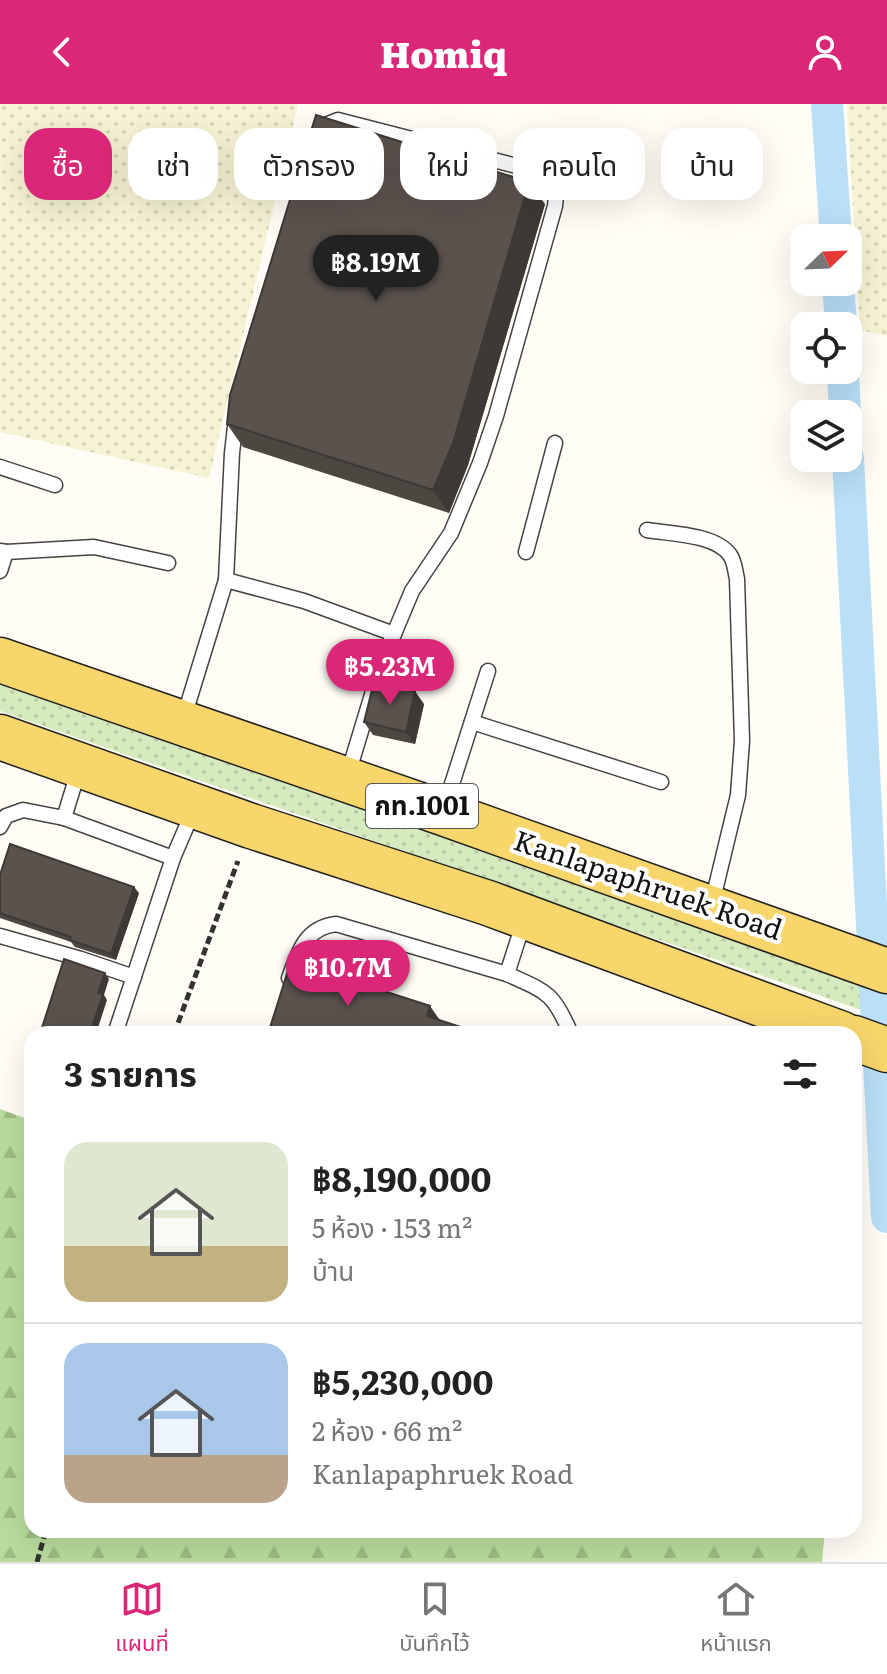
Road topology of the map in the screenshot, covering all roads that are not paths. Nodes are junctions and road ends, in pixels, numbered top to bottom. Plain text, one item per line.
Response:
1 (321, 128) edge
2 (369, 128) edge
3 (384, 132) edge
4 (239, 407) edge
5 (555, 443) dead end
6 (0, 467) edge
7 (55, 485) dead end
8 (647, 530) dead end
9 (3, 552) edge
10 (526, 552) dead end
11 (168, 563) dead end
12 (0, 571) edge
13 (226, 580) junction
14 (394, 634) junction
15 (0, 660) edge
16 (488, 671) dead end
17 (472, 722) junction
18 (182, 724) junction
19 (0, 737) edge
20 (80, 764) junction
21 (347, 780) junction
22 (661, 782) dead end
23 (196, 805) junction
24 (443, 813) junction
25 (64, 818) junction
26 (0, 827) edge
27 (173, 858) junction
28 (711, 907) junction
29 (526, 916) junction
30 (0, 936) edge
31 (887, 971) edge
32 (507, 974) junction
33 (134, 977) junction
34 (284, 993) edge
35 (118, 1026) edge
36 (568, 1026) edge
37 (820, 1026) edge
38 (862, 1041) edge
39 (887, 1050) edge

1 - 2 lane
3 - 14 lane
4 - 13 lane
5 - 10 lane
6 - 7 lane
8 - 28 lane
9 - 11 lane
9 - 12 lane
13 - 14 lane
13 - 18 lane
14 - 21 lane
15 - 18 main road, Kanlapaphruek Road / กท.1001
16 - 17 lane
17 - 22 lane
17 - 24 lane
18 - 21 main road, Kanlapaphruek Road / กท.1001
19 - 20 main road, กท.1001
20 - 23 main road, กท.1001
20 - 25 lane
21 - 24 main road, Kanlapaphruek Road / กท.1001
23 - 27 lane
23 - 29 main road, กท.1001
24 - 28 main road, Kanlapaphruek Road / กท.1001
25 - 26 lane
25 - 27 lane
27 - 33 lane
28 - 31 main road, Kanlapaphruek Road / กท.1001
29 - 32 lane
29 - 37 main road, กท.1001
30 - 33 lane
32 - 34 lane
32 - 36 lane
33 - 35 lane
38 - 39 main road

